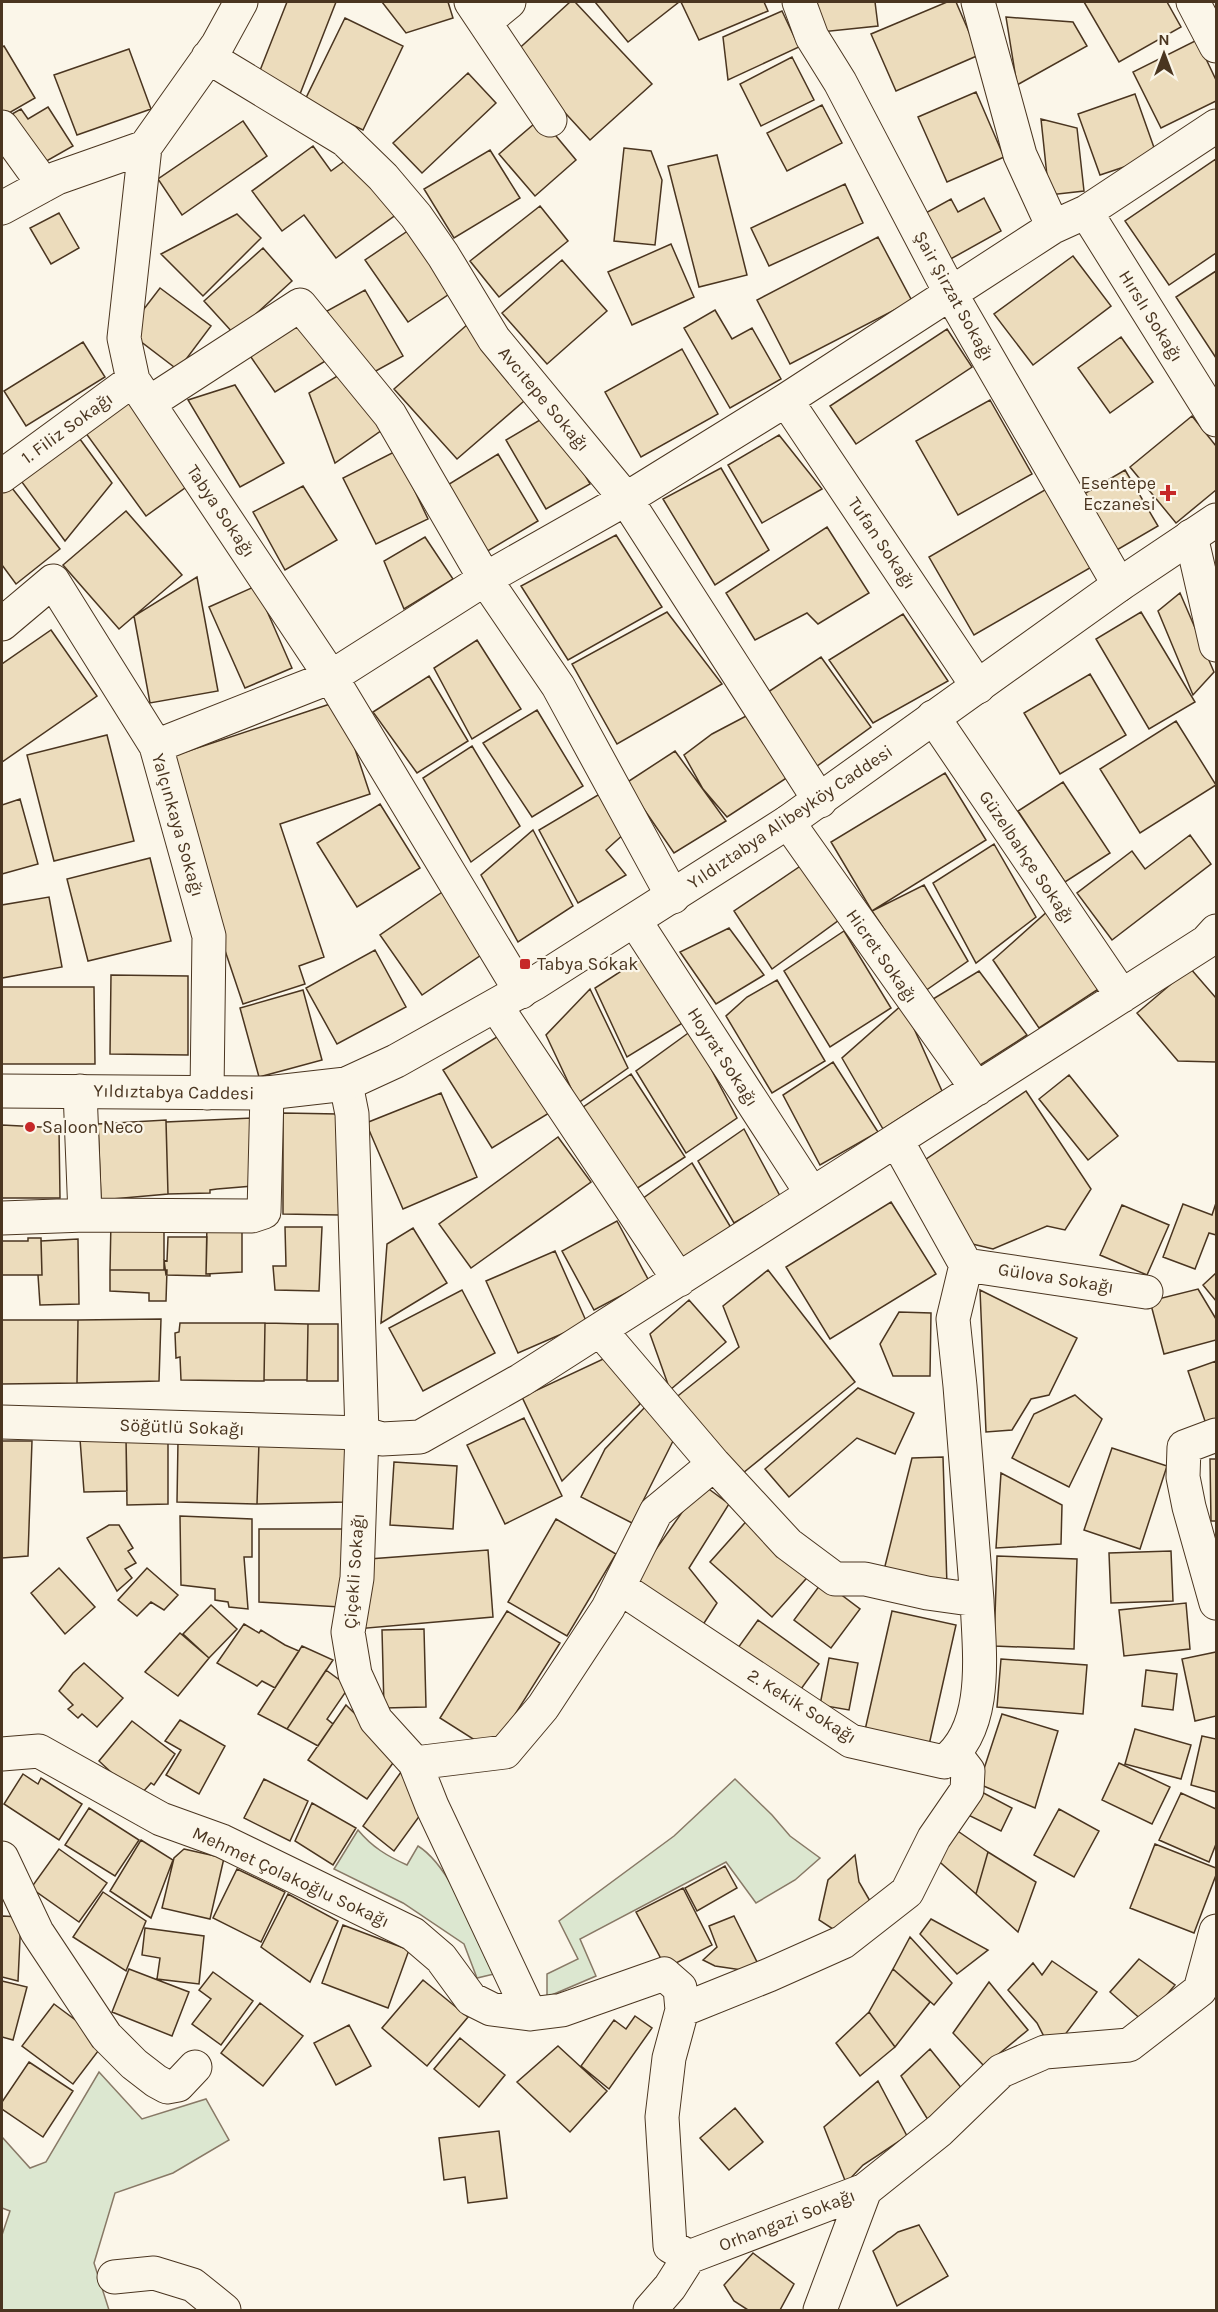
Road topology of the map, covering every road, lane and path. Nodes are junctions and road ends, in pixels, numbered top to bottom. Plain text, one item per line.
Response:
1 (241, 2) edge
2 (799, 2) edge
3 (978, 2) edge
4 (1193, 2) edge
5 (488, 8) edge
6 (1216, 46) edge
7 (208, 57) junction
8 (550, 120) dead end
9 (1216, 126) edge
10 (2, 127) edge
11 (145, 147) junction
12 (44, 185) junction
13 (2, 208) edge
14 (1086, 212) junction
15 (1053, 227) junction
16 (951, 294) junction
17 (141, 391) junction
18 (786, 400) junction
19 (1216, 420) edge
20 (2, 476) edge
21 (626, 499) junction
22 (1204, 528) edge
23 (485, 579) junction
24 (1119, 585) junction
25 (2, 624) edge
26 (1216, 645) edge
27 (331, 677) junction
28 (978, 687) junction
29 (933, 717) junction
30 (156, 746) junction
31 (820, 801) junction
32 (788, 822) junction
33 (673, 897) junction
34 (635, 921) junction
35 (1216, 931) edge
36 (1122, 996) junction
37 (509, 999) junction
38 (346, 1084) junction
39 (977, 1089) junction
40 (2, 1091) edge
41 (80, 1092) junction
42 (207, 1093) junction
43 (267, 1093) junction
44 (897, 1141) junction
45 (812, 1194) junction
46 (85, 1215) junction
47 (2, 1218) edge
48 (966, 1264) junction
49 (679, 1280) junction
50 (1146, 1292) dead end
51 (600, 1330) junction
52 (2, 1422) edge
53 (362, 1433) junction
54 (1216, 1435) edge
55 (714, 1464) junction
56 (619, 1587) junction
57 (976, 1600) junction
58 (1216, 1603) edge
59 (2, 1754) edge
60 (955, 1754) junction
61 (415, 1763) junction
62 (2, 1858) edge
63 (1216, 1931) edge
64 (682, 2010) junction
65 (530, 2014) junction
66 (195, 2067) dead end
67 (865, 2190) junction
68 (689, 2257) junction
69 (114, 2277) dead end
70 (224, 2310) edge
71 (650, 2310) edge
72 (820, 2310) edge

1 - 7 street, Tabya Sokağı
2 - 16 street, Şair Şirzat Sokağı
3 - 15 street
4 - 6 street
5 - 8 street
7 - 11 street, Tabya Sokağı
7 - 21 street, Avcıtepe Sokağı
9 - 14 street
10 - 12 street
11 - 12 street
11 - 17 street, Tabya Sokağı
12 - 13 street
14 - 15 street
14 - 19 street, Hırslı Sokağı
15 - 16 street
16 - 18 street
16 - 24 street, Şair Şirzat Sokağı
17 - 20 street, 1. Filiz Sokağı
17 - 23 street, 1. Filiz Sokağı
17 - 27 street, Tabya Sokağı
18 - 21 street
18 - 28 street, Tufan Sokağı
21 - 23 street
21 - 31 street, Avcıtepe Sokağı
22 - 24 street, Yıldıztabya Alibeyköy Caddesi
22 - 26 street
23 - 27 street
23 - 33 street
24 - 28 street, Yıldıztabya Alibeyköy Caddesi
25 - 30 street, Yalçınkaya Sokağı
27 - 30 street
27 - 37 street, Tabya Sokağı
28 - 29 street, Yıldıztabya Alibeyköy Caddesi
29 - 31 street, Yıldıztabya Alibeyköy Caddesi
29 - 36 street, Güzelbahçe Sokağı
30 - 42 street, Yalçınkaya Sokağı
31 - 32 street, Yıldıztabya Alibeyköy Caddesi
32 - 33 street, Yıldıztabya Alibeyköy Caddesi
32 - 39 street, Hicret Sokağı
33 - 34 street, Yıldıztabya Alibeyköy Caddesi
34 - 37 street, Yıldıztabya Alibeyköy Caddesi
34 - 45 street, Hoyrat Sokağı
35 - 36 street, Söğütlü Sokağı
36 - 39 street, Söğütlü Sokağı
37 - 38 street, Yıldıztabya Alibeyköy Caddesi
37 - 49 street, Tabya Sokağı
38 - 43 street, Yıldıztabya Caddesi
38 - 53 street, Çiçekli Sokağı
39 - 44 street, Söğütlü Sokağı
40 - 41 street, Yıldıztabya Caddesi
41 - 42 street, Yıldıztabya Caddesi
41 - 46 street
42 - 43 street, Yıldıztabya Caddesi
43 - 46 street
44 - 45 street, Söğütlü Sokağı
44 - 48 street
45 - 49 street, Söğütlü Sokağı
46 - 47 street
48 - 50 street, Gülova Sokağı
48 - 57 street
49 - 51 street, Söğütlü Sokağı
51 - 53 street, Söğütlü Sokağı
51 - 55 street
52 - 53 street, Söğütlü Sokağı
53 - 61 street, Çiçekli Sokağı
54 - 58 street
55 - 56 street
55 - 57 street
56 - 60 street, 2. Kekik Sokağı
56 - 61 street
57 - 60 street
59 - 65 street, Mehmet Çolakoğlu Sokağı
60 - 64 street
61 - 65 street, Çiçekli Sokağı
62 - 66 street
63 - 67 street
64 - 65 street, Mehmet Çolakoğlu Sokağı
64 - 68 street
67 - 68 street, Orhangazi Sokağı
67 - 72 street, Orhangazi Sokağı
68 - 71 street
69 - 70 street

